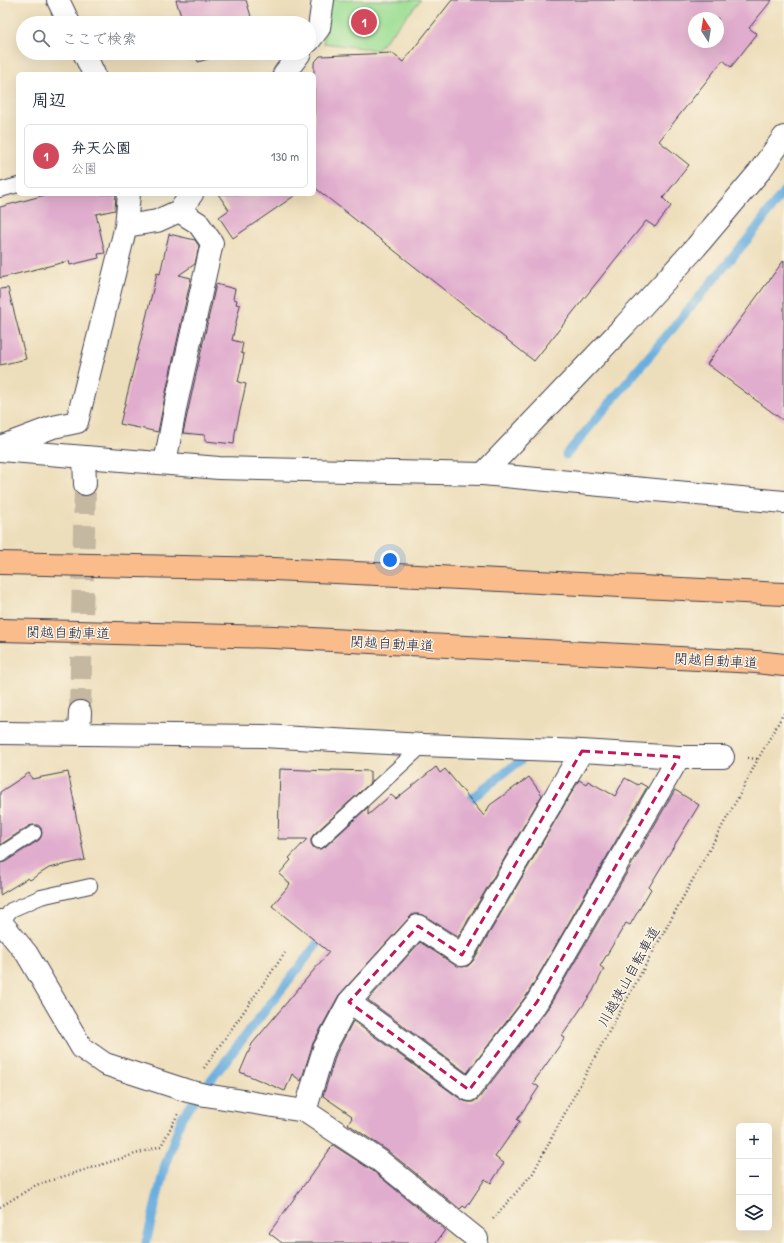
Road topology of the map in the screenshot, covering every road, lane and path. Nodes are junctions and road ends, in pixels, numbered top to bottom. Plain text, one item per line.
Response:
1 (58, 0) edge
2 (323, 0) edge
3 (66, 16) edge
4 (316, 32) edge
5 (87, 60) edge
6 (295, 60) edge
7 (93, 72) edge
8 (286, 72) edge
9 (784, 137) edge
10 (16, 186) edge
11 (0, 190) edge
12 (129, 196) edge
13 (190, 196) edge
14 (179, 211) junction
15 (126, 226) junction
16 (0, 447) edge
17 (0, 450) edge
18 (84, 457) junction
19 (165, 463) junction
20 (483, 474) junction
21 (85, 484) tunnel mouth
22 (784, 502) edge
23 (0, 563) edge
24 (784, 594) edge
25 (0, 630) edge
26 (784, 665) edge
27 (80, 712) tunnel mouth
28 (784, 713) edge
29 (0, 733) edge
30 (79, 734) junction
31 (423, 745) junction
32 (582, 751) junction
33 (679, 757) junction
34 (723, 757) dead end
35 (34, 833) dead end
36 (319, 841) dead end
37 (0, 855) edge
38 (90, 886) dead end
39 (1, 921) edge
40 (349, 1002) junction
41 (305, 1111) junction
42 (477, 1240) joint

1 - 3 street
2 - 4 street
5 - 7 street
6 - 8 street
9 - 20 street
10 - 11 lane
12 - 15 street
13 - 14 street
14 - 15 street
14 - 19 street
15 - 16 street
17 - 18 street
18 - 19 street
18 - 21 street
19 - 20 street
20 - 22 street
23 - 24 highway
25 - 26 highway, 関越自動車道
27 - 30 street
28 - 42 path, 川越狭山自転車道
29 - 30 street
30 - 31 street
31 - 32 street
31 - 36 lane
32 - 33 street
32 - 40 street
33 - 34 street
33 - 40 street
35 - 37 lane
38 - 39 lane
39 - 41 street
40 - 41 street
41 - 42 street

